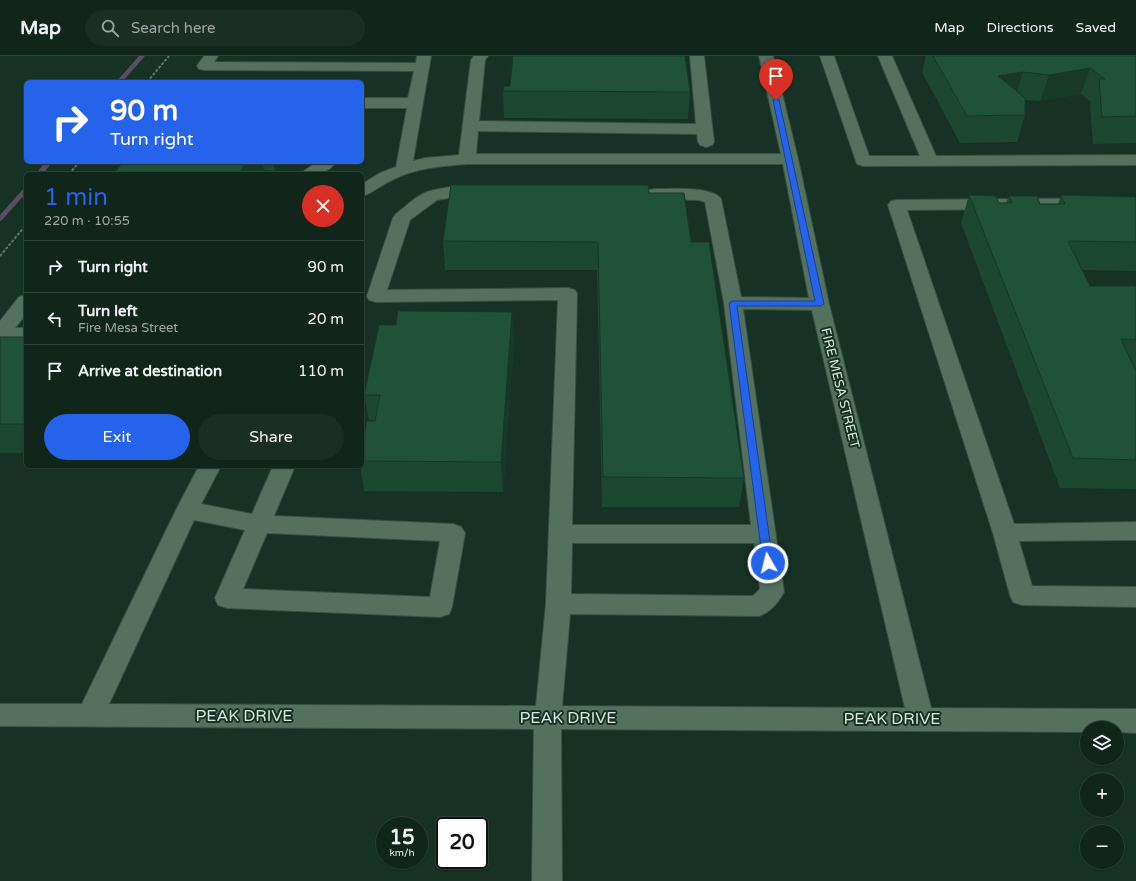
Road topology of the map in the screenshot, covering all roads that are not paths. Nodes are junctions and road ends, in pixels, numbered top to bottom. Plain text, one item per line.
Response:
1 (211, 56) edge
2 (482, 56) edge
3 (696, 56) edge
4 (766, 56) edge
5 (827, 56) edge
6 (885, 56) edge
7 (423, 61) edge
8 (415, 103) junction
9 (364, 104) edge
10 (471, 126) junction
11 (704, 129) junction
12 (467, 159) junction
13 (790, 159) junction
14 (708, 160) junction
15 (930, 160) junction
16 (1136, 160) edge
17 (325, 164) edge
18 (404, 170) junction
19 (313, 172) edge
20 (364, 190) edge
21 (493, 192) edge
22 (637, 194) edge
23 (1136, 203) edge
24 (733, 303) junction
25 (24, 304) edge
26 (820, 304) junction
27 (24, 334) edge
28 (209, 468) edge
29 (283, 468) edge
30 (187, 510) junction
31 (258, 524) junction
32 (1136, 531) edge
33 (1005, 533) junction
34 (560, 534) junction
35 (764, 534) junction
36 (1136, 597) edge
37 (558, 604) junction
38 (0, 715) edge
39 (90, 716) junction
40 (548, 717) junction
41 (921, 720) junction
42 (1136, 721) edge
43 (547, 881) edge

1 - 7 street
2 - 10 street
3 - 11 street
4 - 13 street, FIRE MESA STREET
5 - 15 street
6 - 15 street
7 - 8 street
8 - 9 street
8 - 18 street
10 - 11 street
10 - 12 street
11 - 14 street
12 - 14 street
12 - 18 street
13 - 14 street
13 - 26 street, FIRE MESA STREET
15 - 16 street
17 - 19 street
18 - 20 street
21 - 34 street
22 - 24 street
23 - 33 street
24 - 26 street
24 - 35 street
25 - 27 street
26 - 41 street, FIRE MESA STREET
28 - 30 street
29 - 31 street
30 - 31 street
30 - 39 street
31 - 31 street
32 - 33 street
33 - 36 street
34 - 35 street
34 - 37 street
35 - 37 street
37 - 40 street
38 - 39 street, PEAK DRIVE
39 - 40 street, PEAK DRIVE
40 - 41 street, PEAK DRIVE
40 - 43 street
41 - 42 street, PEAK DRIVE

